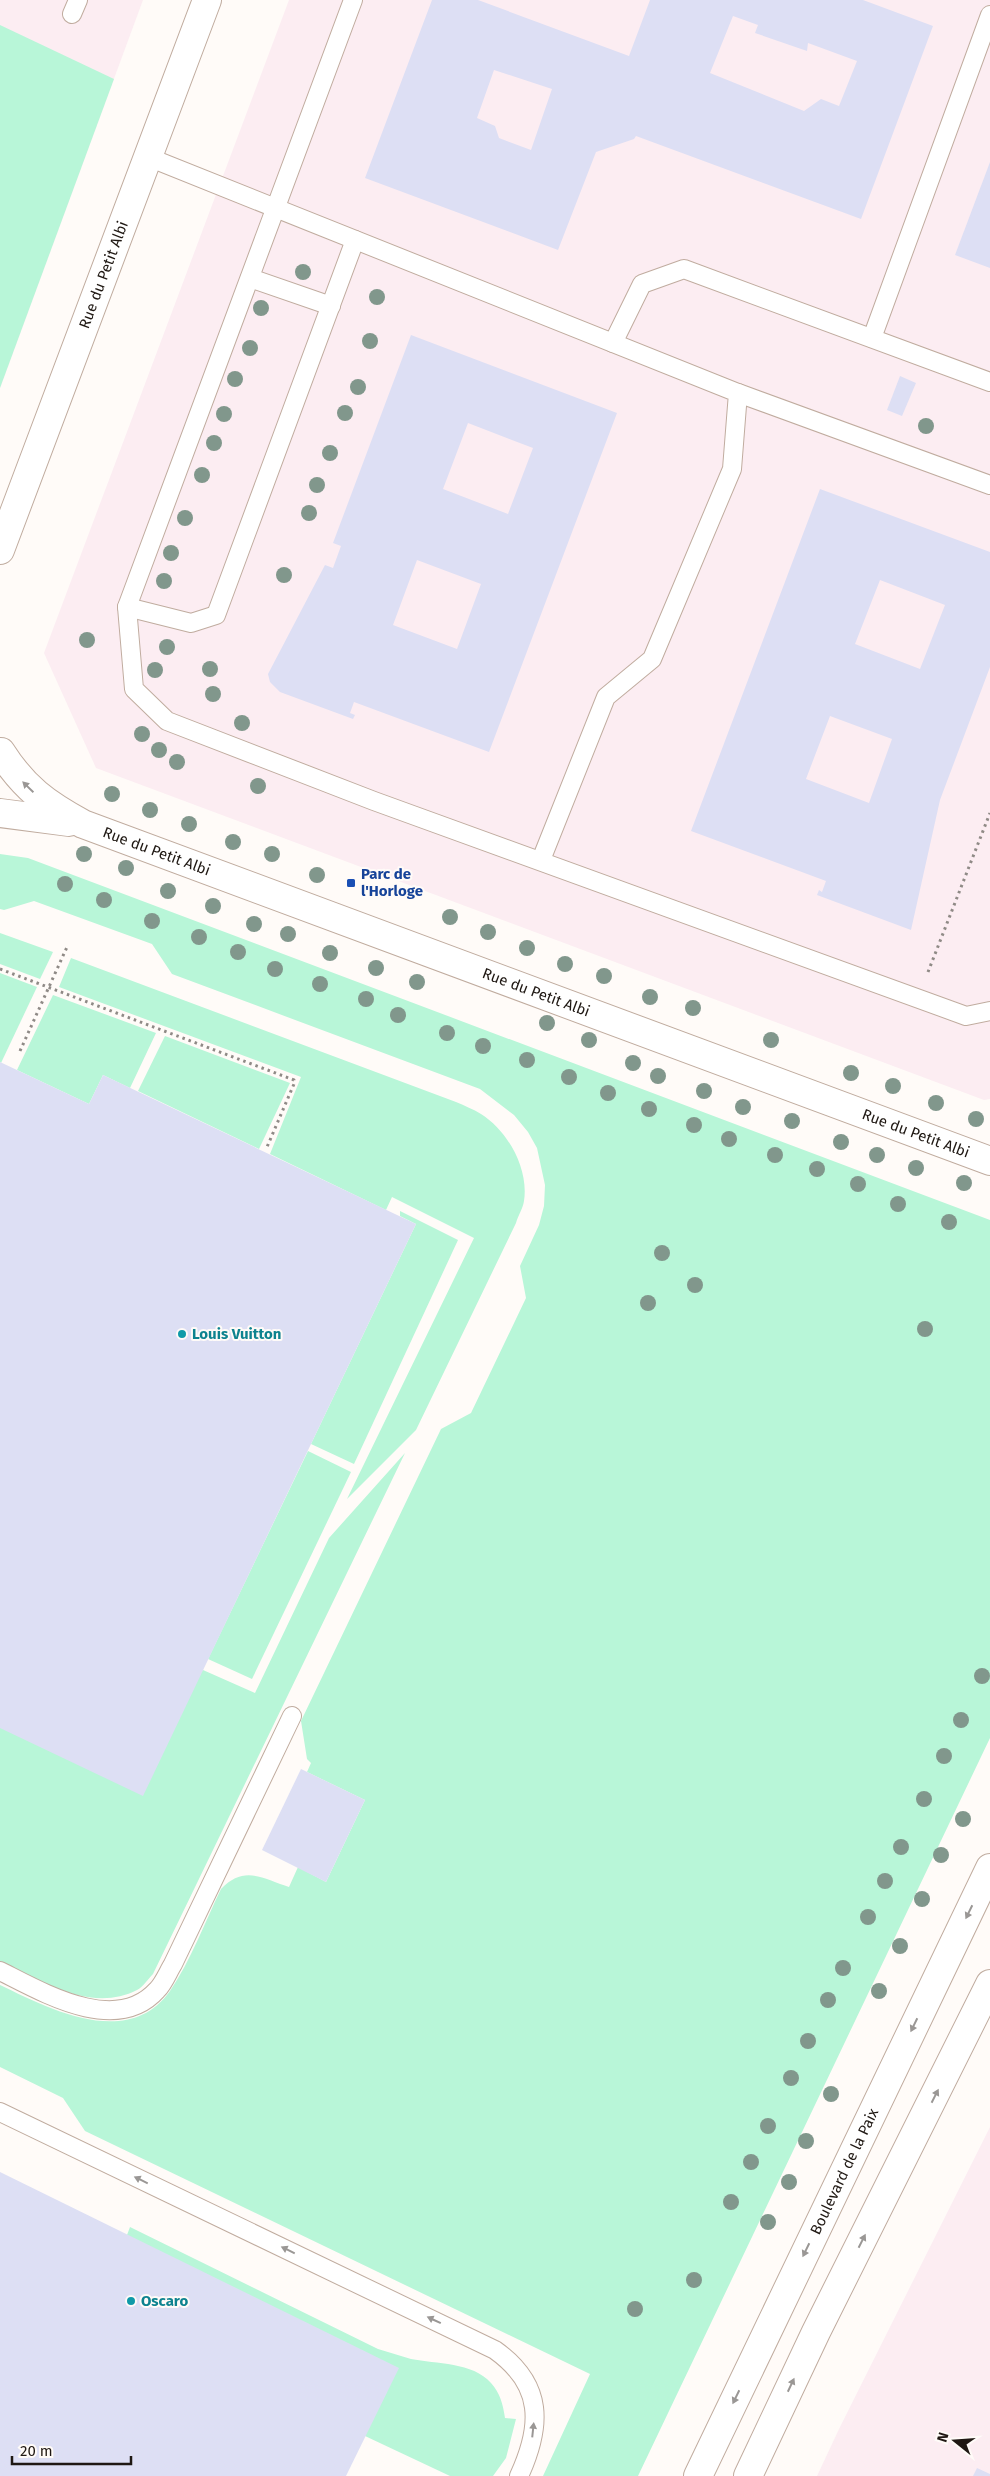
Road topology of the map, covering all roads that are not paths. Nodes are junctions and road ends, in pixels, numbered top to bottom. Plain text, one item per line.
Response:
1 (208, 0) edge
2 (353, 0) edge
3 (990, 15) edge
4 (148, 157) junction
5 (276, 208) junction
6 (355, 240) junction
7 (250, 278) junction
8 (331, 306) junction
9 (872, 338) junction
10 (613, 343) junction
11 (990, 382) edge
12 (738, 393) junction
13 (990, 485) edge
14 (0, 550) edge
15 (127, 607) junction
16 (0, 751) edge
17 (0, 784) edge
18 (0, 813) edge
19 (83, 824) junction
20 (541, 860) junction
21 (990, 1011) edge
22 (990, 1161) edge
23 (292, 1716) dead end
24 (990, 1868) edge
25 (0, 1971) edge
26 (990, 1984) edge
27 (0, 2112) edge
28 (519, 2476) edge
29 (698, 2476) edge
30 (748, 2476) edge

1 - 4 street, Rue du Petit Albi
2 - 5 lane
3 - 9 lane
4 - 5 lane
4 - 14 street, Rue du Petit Albi
5 - 6 lane
5 - 7 lane
6 - 8 lane
6 - 10 lane
7 - 8 lane
7 - 15 lane
8 - 15 lane
9 - 10 lane
9 - 11 lane
10 - 12 lane
12 - 13 lane
12 - 20 lane
15 - 20 lane
16 - 17 street
19 -> 16 street, Rue du Petit Albi
18 - 19 street, Rue du Petit Albi
19 - 22 street, Rue du Petit Albi
20 - 21 lane
23 - 25 lane
24 -> 29 street, Boulevard de la Paix
30 -> 26 street
28 -> 27 lane

